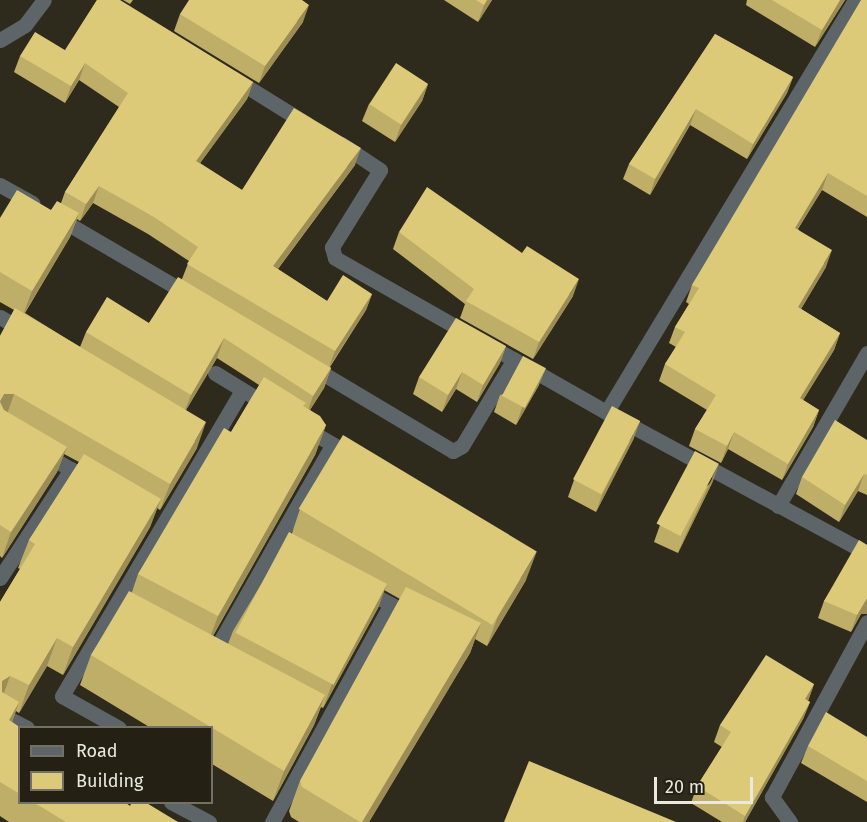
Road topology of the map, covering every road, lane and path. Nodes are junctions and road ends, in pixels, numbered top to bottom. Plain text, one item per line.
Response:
1 (44, 0) edge
2 (855, 0) edge
3 (0, 40) edge
4 (216, 68) edge
5 (0, 185) edge
6 (203, 303) edge
7 (0, 317) edge
8 (40, 341) edge
9 (867, 353) edge
10 (292, 356) edge
11 (514, 359) junction
12 (215, 373) edge
13 (242, 390) junction
14 (262, 402) edge
15 (606, 412) junction
16 (292, 420) edge
17 (333, 444) junction
18 (30, 446) edge
19 (71, 469) junction
20 (374, 469) edge
21 (101, 487) edge
22 (778, 506) junction
23 (276, 543) junction
24 (867, 553) edge
25 (318, 566) edge
26 (0, 578) edge
27 (349, 582) edge
28 (391, 604) junction
29 (111, 606) junction
30 (131, 616) edge
31 (867, 622) edge
32 (429, 624) edge
33 (191, 648) edge
34 (0, 714) edge
35 (23, 726) edge
36 (115, 726) edge
37 (175, 804) edge
38 (209, 822) edge
39 (272, 822) edge
40 (790, 822) edge

1 - 3 street
2 - 15 street
4 - 11 street
5 - 6 street
7 - 8 street
9 - 22 street
10 - 11 street
11 - 15 street
12 - 13 street
13 - 14 street
13 - 29 street
15 - 22 street
16 - 17 street
17 - 20 street
17 - 23 street
18 - 19 street
19 - 21 street
19 - 26 street
22 - 24 street
23 - 25 street
23 - 33 street
27 - 28 street
28 - 32 street
28 - 39 street
29 - 30 street
29 - 36 street
31 - 40 street
34 - 35 street
37 - 38 street

